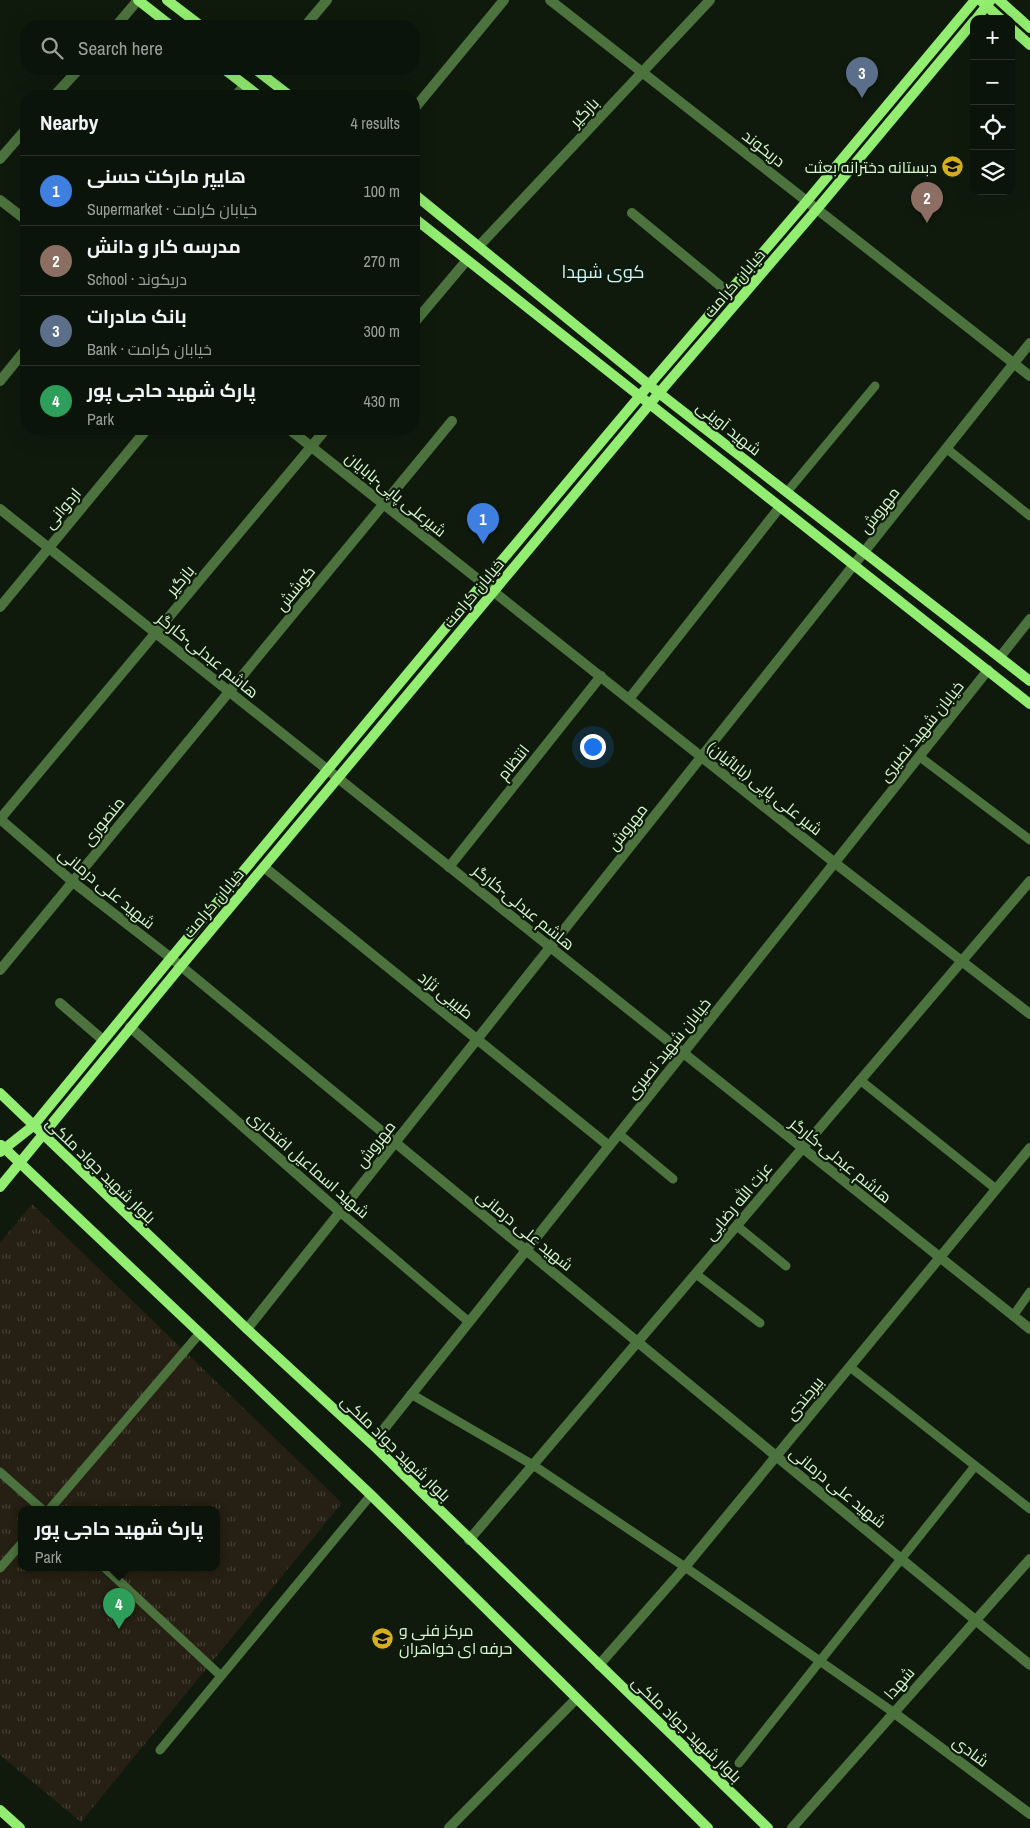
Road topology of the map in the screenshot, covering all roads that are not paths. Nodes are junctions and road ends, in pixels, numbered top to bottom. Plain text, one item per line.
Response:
1 (138, 0) edge
2 (168, 0) edge
3 (327, 0) edge
4 (504, 0) edge
5 (550, 0) edge
6 (710, 0) edge
7 (975, 0) edge
8 (999, 0) edge
9 (986, 2) edge
10 (978, 15) edge
11 (997, 15) edge
12 (121, 20) edge
13 (163, 20) edge
14 (193, 20) edge
15 (310, 20) edge
16 (970, 26) edge
17 (1030, 28) edge
18 (1015, 32) edge
19 (1030, 45) edge
20 (642, 72) junction
21 (73, 75) edge
22 (232, 75) edge
23 (270, 75) edge
24 (244, 85) junction
25 (59, 90) edge
26 (240, 90) edge
27 (251, 90) edge
28 (284, 90) edge
29 (420, 102) edge
30 (20, 135) edge
31 (0, 158) edge
32 (420, 199) edge
33 (0, 200) edge
34 (807, 201) junction
35 (817, 209) junction
36 (632, 213) dead end
37 (20, 215) edge
38 (420, 223) edge
39 (479, 246) junction
40 (467, 260) junction
41 (729, 292) junction
42 (420, 316) edge
43 (1030, 343) edge
44 (20, 356) edge
45 (1014, 363) junction
46 (1030, 376) edge
47 (0, 381) edge
48 (649, 385) junction
49 (875, 386) dead end
50 (659, 393) junction
51 (640, 396) junction
52 (650, 404) junction
53 (452, 421) dead end
54 (143, 435) edge
55 (297, 435) edge
56 (321, 435) edge
57 (311, 446) junction
58 (946, 448) junction
59 (787, 492) junction
60 (384, 504) junction
61 (780, 507) junction
62 (0, 509) edge
63 (1030, 516) edge
64 (49, 548) junction
65 (864, 552) junction
66 (854, 566) junction
67 (483, 583) junction
68 (494, 591) junction
69 (0, 607) edge
70 (1030, 619) edge
71 (156, 632) junction
72 (1000, 657) junction
73 (988, 670) junction
74 (601, 676) junction
75 (1030, 681) edge
76 (230, 691) junction
77 (629, 699) junction
78 (1030, 704) edge
79 (702, 756) junction
80 (920, 757) junction
81 (329, 770) junction
82 (338, 779) junction
83 (0, 819) edge
84 (1030, 840) edge
85 (835, 863) junction
86 (264, 867) junction
87 (449, 867) junction
88 (1030, 881) edge
89 (73, 882) junction
90 (550, 947) junction
91 (171, 958) junction
92 (962, 961) junction
93 (180, 966) junction
94 (0, 970) edge
95 (60, 1002) dead end
96 (1030, 1014) edge
97 (130, 1027) junction
98 (477, 1039) junction
99 (103, 1040) junction
100 (683, 1053) junction
101 (860, 1080) junction
102 (0, 1092) edge
103 (33, 1126) junction
104 (619, 1134) junction
105 (42, 1135) junction
106 (395, 1143) junction
107 (610, 1146) junction
108 (1, 1148) edge
109 (803, 1148) junction
110 (1030, 1148) edge
111 (20, 1162) junction
112 (673, 1179) dead end
113 (0, 1187) edge
114 (996, 1189) junction
115 (340, 1212) junction
116 (737, 1226) junction
117 (526, 1251) junction
118 (940, 1258) junction
119 (786, 1266) dead end
120 (696, 1274) junction
121 (1030, 1292) edge
122 (1013, 1316) junction
123 (469, 1322) junction
124 (760, 1323) dead end
125 (247, 1329) junction
126 (1030, 1329) edge
127 (200, 1333) junction
128 (638, 1342) junction
129 (850, 1367) junction
130 (411, 1394) junction
131 (372, 1444) junction
132 (776, 1456) junction
133 (533, 1465) junction
134 (976, 1466) junction
135 (0, 1472) edge
136 (371, 1495) junction
137 (38, 1506) edge
138 (52, 1506) edge
139 (1030, 1509) edge
140 (469, 1540) junction
141 (18, 1548) edge
142 (901, 1559) junction
143 (1030, 1559) edge
144 (685, 1567) junction
145 (0, 1568) edge
146 (108, 1571) edge
147 (975, 1620) junction
148 (820, 1661) junction
149 (599, 1665) junction
150 (1030, 1665) edge
151 (221, 1676) junction
152 (576, 1699) junction
153 (893, 1712) junction
154 (160, 1750) dead end
155 (739, 1763) dead end
156 (0, 1810) edge
157 (1030, 1814) edge
158 (20, 1828) edge
159 (449, 1828) edge
160 (708, 1828) edge
161 (768, 1828) edge
162 (792, 1828) edge

1 - 12 street
1 - 13 main road
2 - 14 main road
3 - 15 street
4 - 29 street
5 - 20 street, دریکوند
6 - 20 street, بازگیر
7 - 34 main road, خیابان کرامت
8 - 17 main road
9 - 10 main road, خیابان کرامت
9 - 11 main road
16 - 35 main road, خیابان کرامت
18 - 19 main road
20 - 34 street, دریکوند
20 - 39 street, بازگیر
21 - 25 street
22 - 24 main road
23 - 28 main road
24 - 26 street
24 - 27 main road
30 - 31 street
32 - 39 main road, شهید آوینی
33 - 37 street
34 - 35 street, دریکوند
34 - 41 main road, خیابان کرامت
35 - 45 street, دریکوند
35 - 50 main road, خیابان کرامت
36 - 41 street
38 - 40 main road, شهید آوینی
39 - 48 main road, شهید آوینی
40 - 42 street
40 - 51 main road, شهید آوینی
41 - 48 main road, خیابان کرامت
43 - 45 street, مهروش
44 - 47 street
45 - 46 street, دریکوند
45 - 58 street, مهروش
48 - 50 main road, شهید آوینی
48 - 51 main road, خیابان کرامت
49 - 59 lane
50 - 52 main road, خیابان کرامت
50 - 59 main road, شهید آوینی
51 - 52 main road, شهید آوینی
51 - 67 main road, خیابان کرامت
52 - 61 main road, شهید آوینی
52 - 68 main road, خیابان کرامت
53 - 60 street, کوشش
54 - 64 street, اردوانی
55 - 57 street, شیرعلی پاپی-بابایان
56 - 57 street, بازگیر
57 - 60 street, شیرعلی پاپی-بابایان
57 - 71 street, بازگیر
58 - 63 lane
58 - 65 street, مهروش
59 - 65 main road, شهید آوینی
60 - 67 street, شیرعلی پاپی-بابایان
60 - 76 street, کوشش
61 - 66 main road, شهید آوینی
61 - 77 street
62 - 64 street, هاشم عبدلی-کارگر
64 - 69 street, اردوانی
64 - 71 street, هاشم عبدلی-کارگر
65 - 66 street, مهروش
65 - 72 main road, شهید آوینی
66 - 73 main road, شهید آوینی
66 - 79 street, مهروش
67 - 68 street, شیر علی پاپی (بابائیان)
67 - 81 main road, خیابان کرامت
68 - 74 street, شیر علی پاپی (بابائیان)
68 - 82 main road, خیابان کرامت
70 - 72 street
71 - 76 street, هاشم عبدلی-کارگر
71 - 83 street, بازگیر
72 - 75 main road, شهید آوینی
73 - 78 main road, شهید آوینی
73 - 80 street, خیابان شهید نصیری
74 - 77 street, شیر علی پاپی (بابائیان)
74 - 87 street, انتظام
76 - 81 street, هاشم عبدلی-کارگر
76 - 89 street, منصوری
77 - 79 street, شیر علی پاپی (بابائیان)
79 - 85 street, شیر علی پاپی (بابائیان)
79 - 90 street, مهروش
80 - 84 lane
80 - 85 street, خیابان شهید نصیری
81 - 82 street, هاشم عبدلی-کارگر
81 - 91 main road, خیابان کرامت
82 - 86 main road, خیابان کرامت
82 - 87 street, هاشم عبدلی-کارگر
83 - 89 street, شهید علی درمانی
85 - 92 street, شیر علی پاپی (بابائیان)
85 - 100 street, خیابان شهید نصیری
86 - 93 main road, خیابان کرامت
86 - 98 street, طبیبی نژاد
87 - 90 street, هاشم عبدلی-کارگر
88 - 92 street, عزت الله رضایی
89 - 91 street, شهید علی درمانی
89 - 94 street, منصوری
90 - 98 street, مهروش
90 - 100 street, هاشم عبدلی-کارگر
91 - 93 street, شهید علی درمانی
91 - 99 main road, خیابان کرامت
92 - 96 street, شیر علی پاپی (بابائیان)
92 - 101 street, عزت الله رضایی
93 - 97 main road, خیابان کرامت
93 - 106 street, شهید علی درمانی
95 - 99 street
97 - 105 main road, خیابان کرامت
97 - 115 street, شهید اسماعیل افتخاری
98 - 106 street, مهروش
98 - 107 street, طبیبی نژاد
99 - 103 main road, خیابان کرامت
100 - 104 street, خیابان شهید نصیری
100 - 109 street, هاشم عبدلی-کارگر
101 - 109 street, عزت الله رضایی
101 - 114 lane
102 - 103 main road, بلوار شهید جواد ملکی
103 - 105 main road, بلوار شهید جواد ملکی
103 - 108 main road, خیابان کرامت
104 - 107 street, خیابان شهید نصیری
104 - 112 lane
105 - 111 main road, خیابان کرامت
105 - 125 main road, بلوار شهید جواد ملکی
106 - 115 street, مهروش
106 - 117 street, شهید علی درمانی
107 - 117 street, خیابان شهید نصیری
108 - 111 main road
109 - 116 street, عزت الله رضایی
109 - 118 street, هاشم عبدلی-کارگر
110 - 114 street, بیرجندی
111 - 113 main road, خیابان کرامت
111 - 127 main road
114 - 118 street, بیرجندی
115 - 123 lane, شهید اسماعیل افتخاری
115 - 125 street, مهروش
116 - 119 lane
116 - 120 street, عزت الله رضایی
117 - 123 street, خیابان شهید نصیری
117 - 128 street, شهید علی درمانی
118 - 122 street, هاشم عبدلی-کارگر
118 - 129 street, بیرجندی
120 - 124 lane
120 - 128 street, عزت الله رضایی
121 - 122 lane
122 - 126 street, هاشم عبدلی-کارگر
123 - 130 street, خیابان شهید نصیری
125 - 131 main road, بلوار شهید جواد ملکی
127 - 136 main road
127 - 138 lane
128 - 132 street, شهید علی درمانی
128 - 133 street, عزت الله رضایی
129 - 132 street, بیرجندی
129 - 134 lane
130 - 131 street, خیابان شهید نصیری
130 - 133 lane
131 - 140 main road, بلوار شهید جواد ملکی
132 - 142 street, شهید علی درمانی
132 - 144 street, بیرجندی
133 - 140 street, عزت الله رضایی
133 - 144 lane
134 - 139 lane
134 - 142 lane
135 - 137 lane
136 - 151 lane
136 - 152 main road
140 - 149 main road, بلوار شهید جواد ملکی
141 - 145 lane
142 - 147 street, شهید علی درمانی
142 - 148 lane
143 - 147 street, شهدا
144 - 148 lane
144 - 149 street, بیرجندی
146 - 151 lane
147 - 150 street, شهید علی درمانی
147 - 153 street, شهدا
148 - 153 lane
148 - 155 lane
149 - 161 main road, بلوار شهید جواد ملکی
151 - 154 lane
152 - 159 street
152 - 160 main road
153 - 157 street, شادی
153 - 162 street, شهدا
156 - 158 main road

